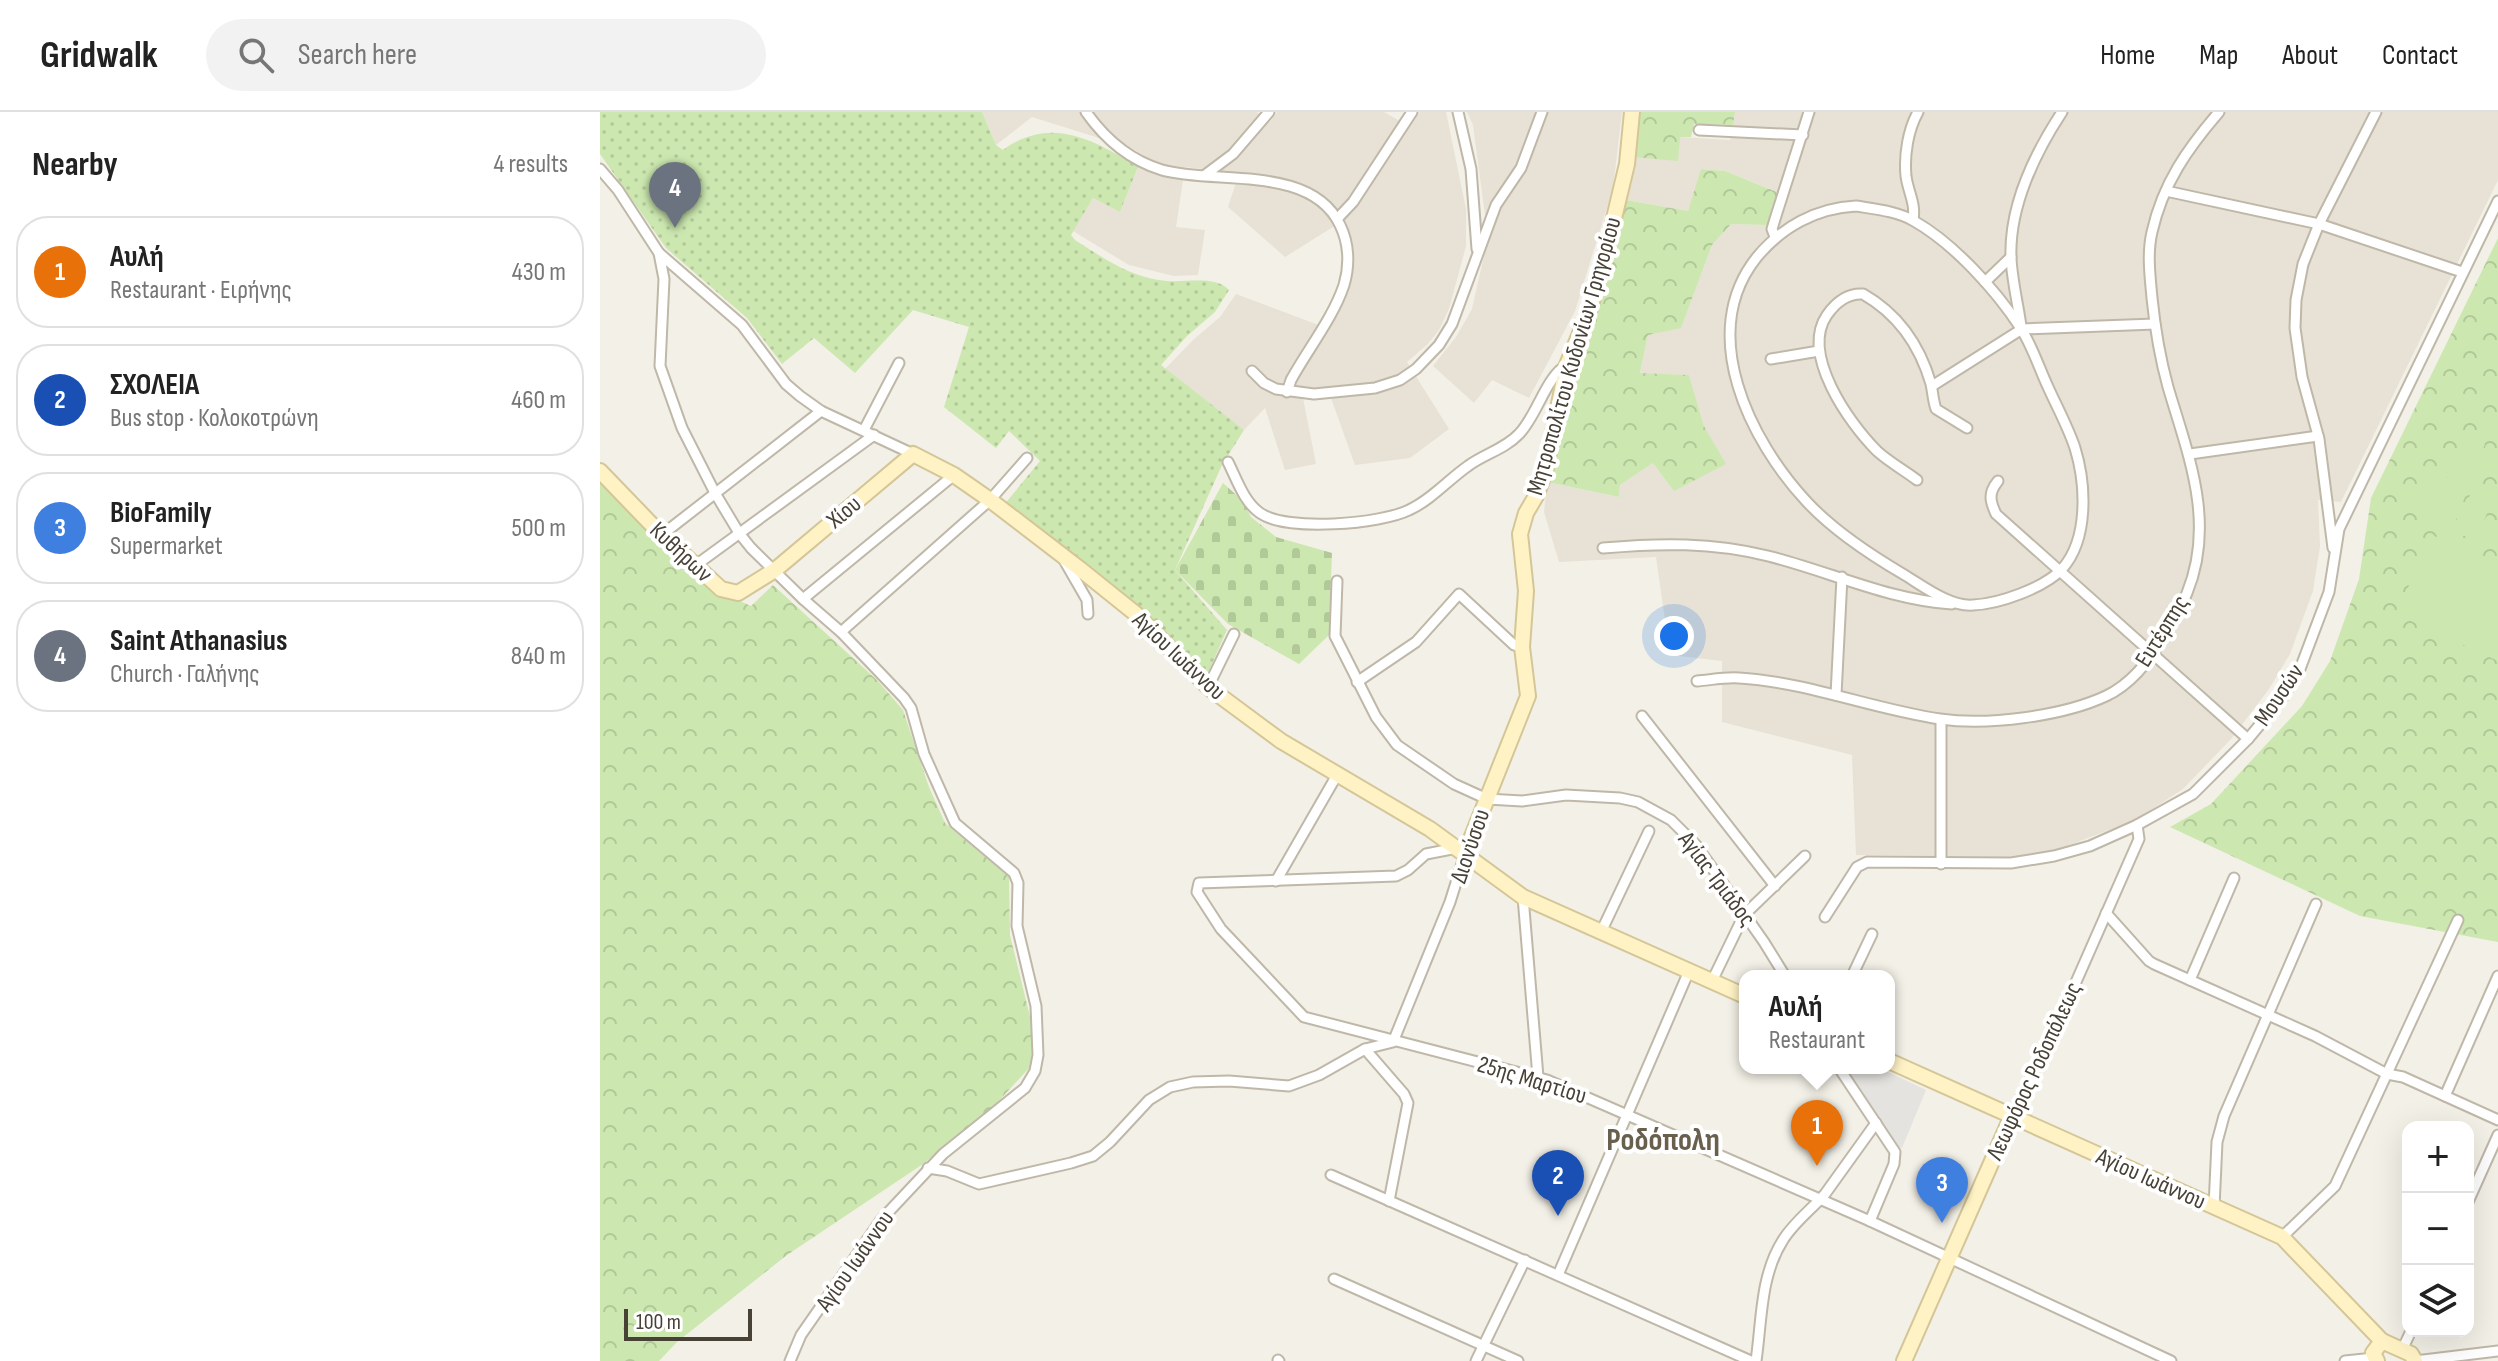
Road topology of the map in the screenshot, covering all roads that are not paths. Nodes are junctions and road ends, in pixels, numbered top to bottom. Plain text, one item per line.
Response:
1 (1086, 112) edge
2 (1269, 112) edge
3 (1412, 112) edge
4 (1458, 112) edge
5 (1632, 112) edge
6 (1809, 112) edge
7 (1918, 112) edge
8 (2062, 112) edge
9 (2219, 112) edge
10 (2376, 112) edge
11 (1540, 113) edge
12 (1699, 130) dead end
13 (1803, 135) junction
14 (600, 169) edge
15 (1205, 175) junction
16 (2166, 191) junction
17 (2498, 201) edge
18 (1337, 219) junction
19 (1913, 220) junction
20 (2319, 224) junction
21 (1775, 237) junction
22 (1477, 252) junction
23 (659, 253) junction
24 (2011, 257) junction
25 (2462, 272) junction
26 (1985, 282) junction
27 (2155, 324) junction
28 (2022, 329) junction
29 (1819, 351) junction
30 (1771, 359) dead end
31 (899, 363) dead end
32 (1567, 365) junction
33 (1252, 371) dead end
34 (1932, 386) junction
35 (1287, 392) junction
36 (821, 411) junction
37 (1967, 428) dead end
38 (864, 430) junction
39 (874, 435) junction
40 (2318, 436) junction
41 (913, 454) junction
42 (2190, 454) junction
43 (1027, 458) dead end
44 (1228, 462) dead end
45 (600, 471) edge
46 (954, 475) junction
47 (1917, 480) dead end
48 (1998, 481) dead end
49 (715, 493) junction
50 (990, 500) junction
51 (2335, 528) junction
52 (739, 533) junction
53 (663, 534) junction
54 (1603, 548) dead end
55 (1062, 557) junction
56 (696, 565) junction
57 (775, 570) junction
58 (2061, 570) junction
59 (1842, 577) junction
60 (1337, 581) dead end
61 (803, 599) junction
62 (1963, 605) junction
63 (1088, 614) dead end
64 (841, 632) junction
65 (1234, 634) dead end
66 (1522, 647) junction
67 (2154, 654) junction
68 (1697, 681) dead end
69 (1357, 682) junction
70 (1208, 687) junction
71 (1836, 695) junction
72 (1642, 716) dead end
73 (1941, 720) junction
74 (2248, 739) junction
75 (1337, 775) junction
76 (1487, 799) junction
77 (2137, 825) junction
78 (1649, 831) dead end
79 (1461, 851) junction
80 (1805, 856) dead end
81 (1941, 864) junction
82 (2234, 878) dead end
83 (1276, 881) junction
84 (1775, 886) junction
85 (1523, 897) junction
86 (2316, 904) dead end
87 (2106, 913) junction
88 (1744, 915) junction
89 (1825, 917) dead end
90 (2458, 920) dead end
91 (1601, 932) junction
92 (1872, 934) dead end
93 (1781, 970) edge
94 (1855, 970) edge
95 (1689, 971) junction
96 (2498, 976) edge
97 (2190, 980) junction
98 (1712, 981) junction
99 (1739, 993) edge
100 (2269, 1015) junction
101 (1393, 1042) junction
102 (1365, 1049) junction
103 (1895, 1064) edge
104 (1843, 1074) edge
105 (2387, 1074) junction
106 (1538, 1077) junction
107 (2445, 1096) junction
108 (1627, 1114) junction
109 (2011, 1118) junction
110 (2498, 1120) edge
111 (1876, 1123) junction
112 (2498, 1135) edge
113 (928, 1168) junction
114 (1331, 1175) dead end
115 (2472, 1193) edge
116 (1820, 1199) junction
117 (1389, 1201) junction
118 (2214, 1207) junction
119 (1870, 1221) junction
120 (2282, 1237) junction
121 (1950, 1258) junction
122 (1525, 1260) junction
123 (1558, 1275) junction
124 (1334, 1279) dead end
125 (2408, 1337) edge
126 (2382, 1341) junction
127 (1483, 1345) junction
128 (2402, 1350) junction
129 (2498, 1351) edge
130 (2376, 1359) edge
131 (790, 1361) edge
132 (1476, 1361) edge
133 (1518, 1361) edge
134 (1753, 1361) edge
135 (1904, 1361) edge
136 (2171, 1361) edge
137 (2345, 1361) edge
138 (2415, 1361) edge

1 - 15 street
2 - 15 street
3 - 18 street
4 - 22 street
5 - 32 street, Μητροπολίτου Κυδονίων Γρηγορίου
6 - 13 street
7 - 19 street
8 - 24 street
9 - 16 street, Ευτέρπης
10 - 20 street, Μουσών
11 - 22 street
12 - 13 street
13 - 21 street
14 - 23 street
15 - 18 street
16 - 20 street
16 - 27 street, Ευτέρπης
17 - 25 street
18 - 35 street
19 - 21 street
19 - 26 street
20 - 25 street
20 - 40 street, Μουσών
21 - 62 street
22 - 35 street
23 - 36 street, Αγίου Ιωάννου
23 - 49 street, Αγίου Ιωάννου
24 - 26 street
24 - 28 street
25 - 51 street
26 - 28 street
27 - 28 street
27 - 42 street, Ευτέρπης
28 - 34 street
28 - 58 street
29 - 30 street
29 - 34 street
29 - 47 street
31 - 38 street
32 - 44 street
32 - 66 street, Μητροπολίτου Κυδονίων Γρηγορίου
33 - 35 street
34 - 37 street
36 - 38 street, Αγίου Ιωάννου
36 - 49 street
38 - 39 street, Αγίου Ιωάννου
39 - 41 street, Αγίου Ιωάννου
39 - 52 street
40 - 42 street
40 - 51 street, Μουσών
41 - 46 street, Αγίου Ιωάννου
41 - 57 street, Χίου
42 - 67 street, Ευτέρπης
43 - 50 street
45 - 53 street, Κυθήρων
46 - 50 street, Αγίου Ιωάννου
46 - 61 street
48 - 58 street
49 - 52 street, Αγίου Ιωάννου
49 - 53 street
50 - 55 street, Αγίου Ιωάννου
50 - 64 street
51 - 74 street, Μουσών
52 - 56 street
52 - 57 street, Αγίου Ιωάννου
53 - 56 street, Κυθήρων
54 - 59 street
55 - 63 street
55 - 70 street, Αγίου Ιωάννου
56 - 57 street, Κυθήρων
57 - 61 street, Αγίου Ιωάννου
58 - 62 street
58 - 67 street
59 - 62 street
59 - 71 street
60 - 69 street, Αγίας Τριάδος
61 - 64 street, Αγίου Ιωάννου
64 - 113 street, Αγίου Ιωάννου
65 - 70 street
66 - 69 street
66 - 76 street, Διονύσου
67 - 73 street, Ευτέρπης
67 - 74 street
68 - 71 street, Ευτέρπης
69 - 76 street, Αγίας Τριάδος
70 - 75 street, Αγίου Ιωάννου
71 - 73 street, Ευτέρπης
72 - 84 street
73 - 81 street
74 - 77 street, Μουσών
75 - 79 street, Αγίου Ιωάννου
75 - 83 street
76 - 79 street, Διονύσου
76 - 88 street, Αγίας Τριάδος
77 - 81 street, Μουσών
77 - 87 street, Λεωφόρος Ροδοπόλεως
78 - 91 street
79 - 83 street
79 - 85 street, Αγίου Ιωάννου
79 - 101 street, Διονύσου
80 - 84 street
81 - 89 street, Μουσών
82 - 97 street
83 - 101 street, 25ης Μαρτίου
84 - 88 street
85 - 91 street, Αγίου Ιωάννου
85 - 106 street
86 - 100 street
87 - 97 street
87 - 109 street, Λεωφόρος Ροδοπόλεως
88 - 93 street, Αγίας Τριάδος
88 - 98 street
90 - 105 street
91 - 95 street, Αγίου Ιωάννου
92 - 94 street
95 - 98 street, Αγίου Ιωάννου
95 - 108 street
96 - 107 street
97 - 100 street
98 - 99 street, Αγίου Ιωάννου
100 - 105 street
100 - 118 street
101 - 102 street
101 - 106 street, 25ης Μαρτίου
102 - 113 street
102 - 117 street
103 - 109 street, Αγίου Ιωάννου
104 - 111 street
105 - 107 street
105 - 120 street
106 - 108 street, 25ης Μαρτίου
107 - 110 street
108 - 116 street, 25ης Μαρτίου
108 - 123 street
109 - 118 street, Αγίου Ιωάννου
109 - 121 street, Λεωφόρος Ροδοπόλεως
111 - 116 street
111 - 119 street
112 - 115 street
113 - 131 street, Αγίου Ιωάννου
114 - 117 street
116 - 119 street, 25ης Μαρτίου
116 - 134 street
117 - 122 street
118 - 120 street, Αγίου Ιωάννου
119 - 121 street, 25ης Μαρτίου
120 - 126 street, Αγίου Ιωάννου
121 - 135 street, Λεωφόρος Ροδοπόλεως
121 - 136 street, 25ης Μαρτίου
122 - 123 street
122 - 127 street
123 - 134 street
124 - 127 street
125 - 128 street
126 - 128 street
126 - 130 street
127 - 132 street
127 - 133 street
128 - 138 street
129 - 138 street
130 - 137 street

